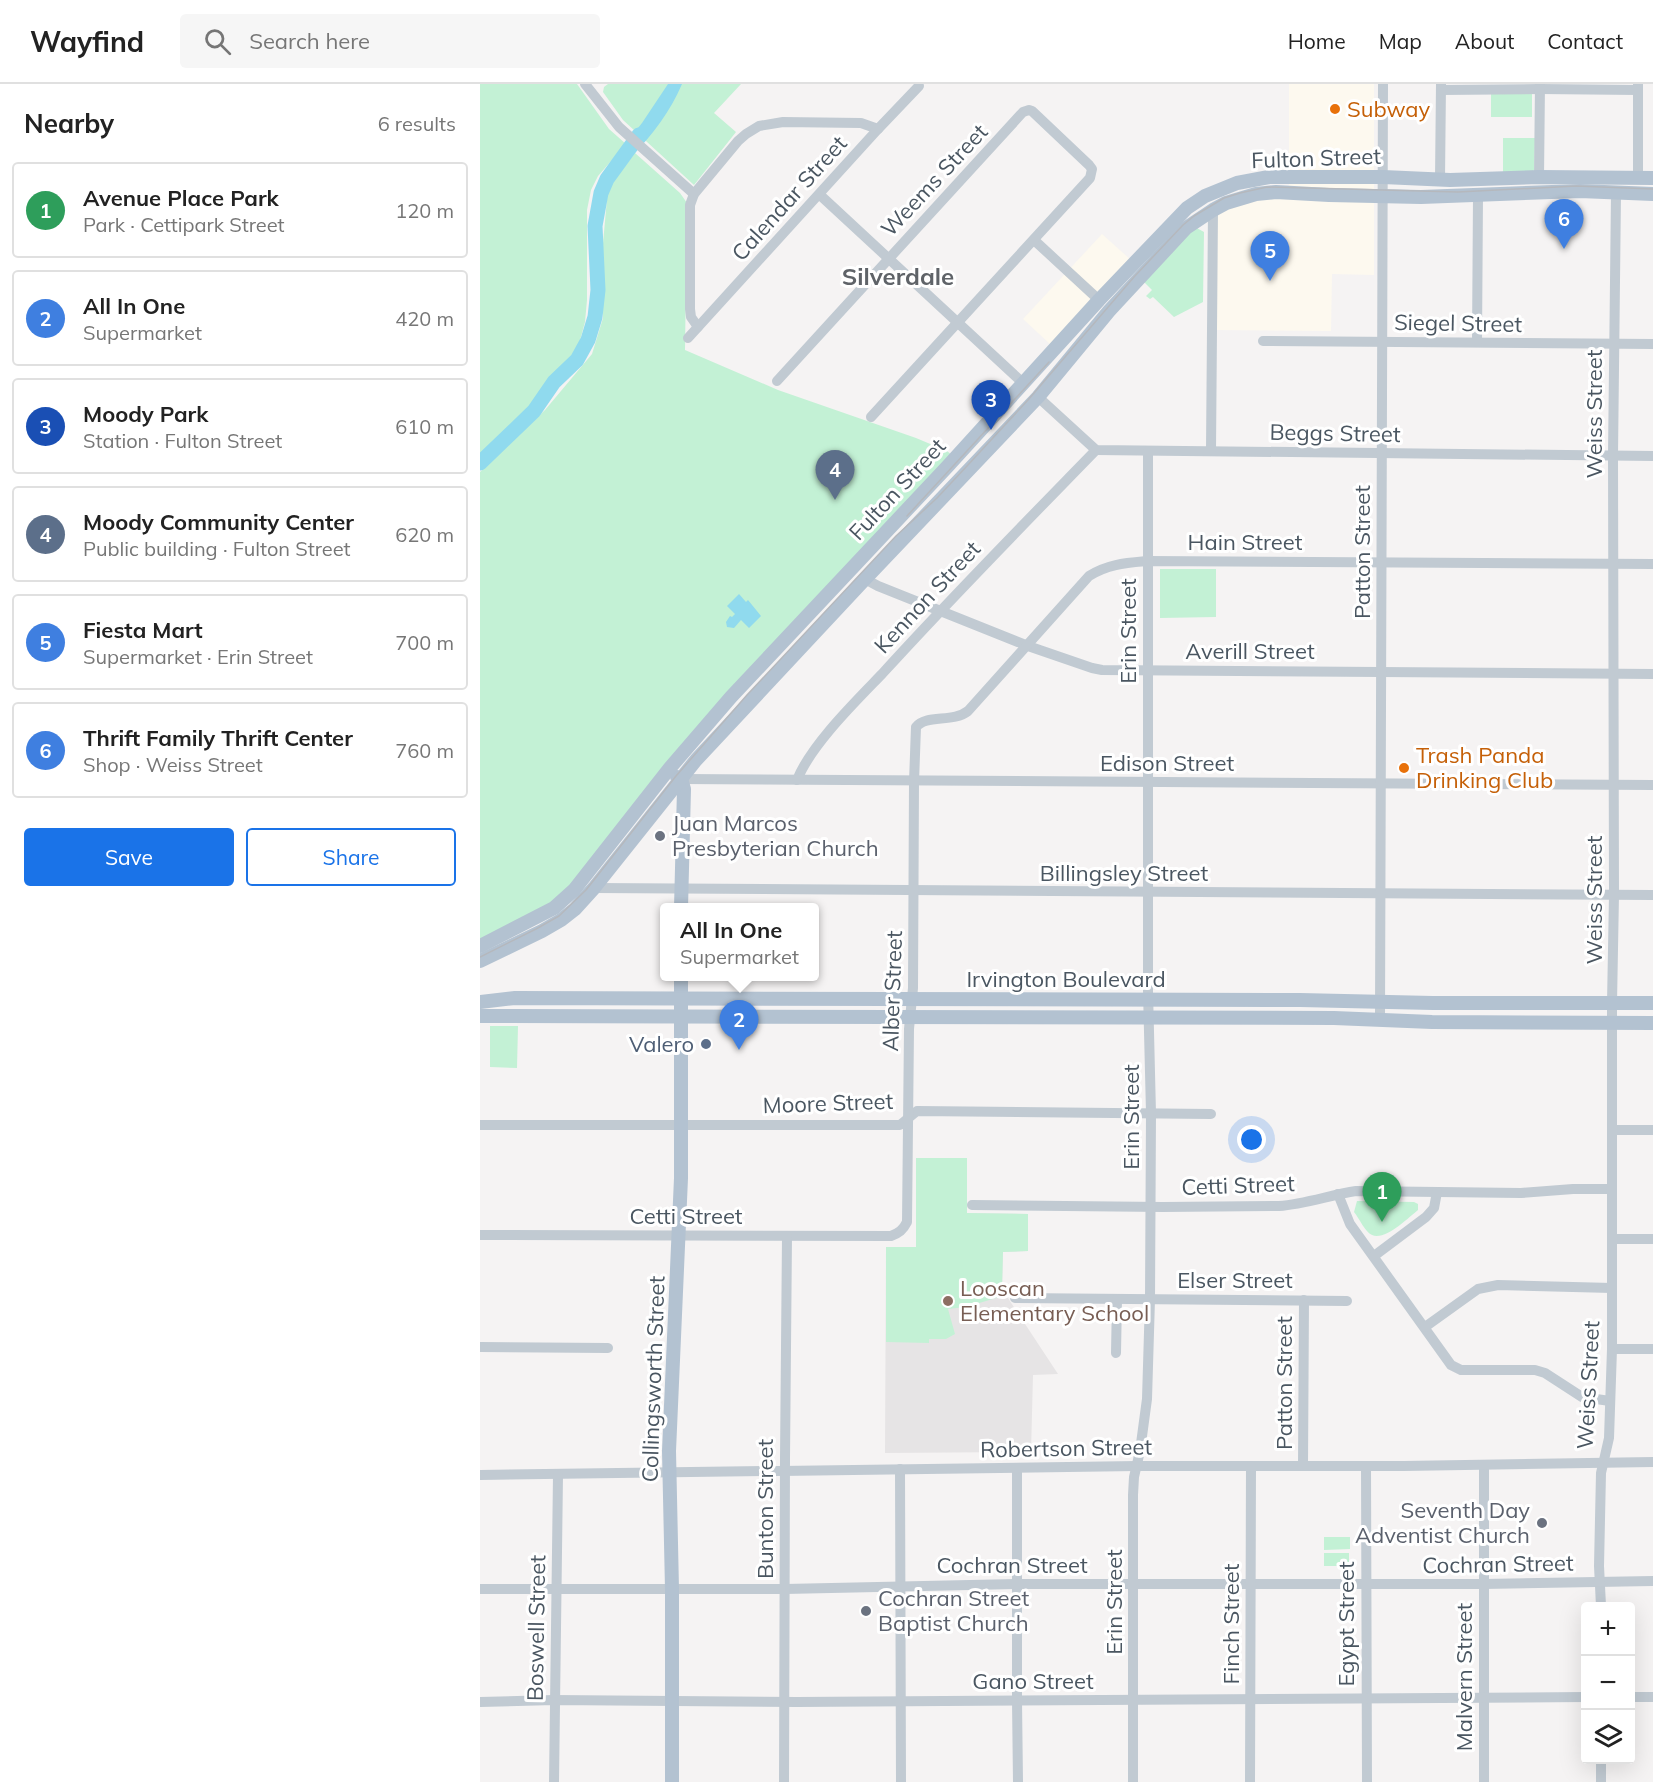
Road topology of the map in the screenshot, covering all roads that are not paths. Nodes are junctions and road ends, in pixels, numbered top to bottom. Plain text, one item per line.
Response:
1 (1383, 84) edge
2 (589, 86) edge
3 (920, 86) dead end
4 (1540, 86) edge
5 (1441, 87) edge
6 (1638, 87) edge
7 (878, 129) junction
8 (1383, 177) junction
9 (1539, 177) junction
10 (1638, 178) junction
11 (1653, 178) edge
12 (1440, 179) junction
13 (694, 194) junction
14 (1616, 194) junction
15 (1653, 194) edge
16 (820, 195) junction
17 (1383, 196) junction
18 (1478, 196) junction
19 (1213, 210) junction
20 (1034, 240) junction
21 (888, 258) junction
22 (1099, 300) junction
23 (957, 323) junction
24 (698, 327) junction
25 (688, 338) dead end
26 (1263, 341) dead end
27 (1382, 342) junction
28 (1477, 342) junction
29 (1614, 344) junction
30 (1653, 344) edge
31 (777, 381) dead end
32 (1023, 383) junction
33 (1038, 397) junction
34 (871, 417) dead end
35 (1096, 450) junction
36 (1211, 450) junction
37 (1148, 451) junction
38 (1382, 453) junction
39 (1612, 456) junction
40 (1653, 456) edge
41 (1148, 561) junction
42 (1381, 562) junction
43 (1613, 564) junction
44 (1653, 564) edge
45 (865, 579) junction
46 (939, 611) junction
47 (1029, 646) junction
48 (1148, 671) junction
49 (1380, 671) junction
50 (1613, 674) junction
51 (1653, 674) edge
52 (915, 738) joint
53 (669, 769) junction
54 (681, 779) junction
55 (797, 780) junction
56 (914, 782) junction
57 (1148, 782) junction
58 (1381, 783) junction
59 (1614, 784) junction
60 (1653, 784) edge
61 (594, 888) junction
62 (682, 888) junction
63 (914, 891) junction
64 (1148, 892) junction
65 (1380, 893) junction
66 (1614, 895) junction
67 (1653, 895) edge
68 (681, 903) edge
69 (480, 946) edge
70 (480, 961) edge
71 (681, 981) edge
72 (563, 998) junction
73 (681, 999) junction
74 (776, 999) junction
75 (912, 999) junction
76 (1030, 999) junction
77 (1148, 1000) junction
78 (1300, 1000) junction
79 (1380, 1001) junction
80 (480, 1002) edge
81 (1506, 1003) junction
82 (1612, 1003) junction
83 (1653, 1003) edge
84 (480, 1016) edge
85 (561, 1016) junction
86 (681, 1016) junction
87 (776, 1016) junction
88 (910, 1016) junction
89 (1031, 1017) junction
90 (1149, 1018) junction
91 (1300, 1018) junction
92 (1380, 1020) junction
93 (1505, 1023) junction
94 (1612, 1023) junction
95 (1653, 1023) edge
96 (1151, 1113) junction
97 (1211, 1114) dead end
98 (908, 1118) junction
99 (480, 1125) edge
100 (681, 1125) junction
101 (1612, 1130) junction
102 (1653, 1130) edge
103 (1612, 1189) junction
104 (1437, 1192) junction
105 (1338, 1194) junction
106 (972, 1205) dead end
107 (1150, 1207) junction
108 (480, 1235) edge
109 (679, 1236) junction
110 (788, 1236) junction
111 (891, 1236) joint
112 (1612, 1239) junction
113 (1653, 1239) edge
114 (1374, 1256) junction
115 (1612, 1288) junction
116 (1015, 1298) dead end
117 (1117, 1299) junction
118 (1150, 1299) junction
119 (1305, 1300) junction
120 (1347, 1301) dead end
121 (1425, 1328) junction
122 (480, 1347) edge
123 (608, 1348) dead end
124 (1612, 1349) junction
125 (1653, 1349) edge
126 (1116, 1353) dead end
127 (1610, 1401) junction
128 (1604, 1462) junction
129 (1653, 1462) edge
130 (1303, 1465) junction
131 (1484, 1465) junction
132 (1137, 1466) junction
133 (1251, 1466) junction
134 (1366, 1466) junction
135 (1017, 1468) junction
136 (900, 1469) junction
137 (784, 1470) junction
138 (670, 1471) junction
139 (480, 1475) edge
140 (558, 1475) junction
141 (1653, 1581) edge
142 (1600, 1582) junction
143 (1016, 1584) junction
144 (1366, 1584) junction
145 (1483, 1584) junction
146 (1133, 1585) junction
147 (1250, 1585) junction
148 (900, 1586) junction
149 (785, 1588) junction
150 (480, 1589) edge
151 (672, 1589) junction
152 (556, 1590) junction
153 (1601, 1602) edge
154 (1581, 1697) edge
155 (1635, 1697) edge
156 (1653, 1697) edge
157 (1484, 1698) junction
158 (1250, 1699) junction
159 (1366, 1699) junction
160 (554, 1700) junction
161 (1133, 1700) junction
162 (480, 1701) edge
163 (901, 1701) junction
164 (1017, 1701) junction
165 (672, 1702) junction
166 (785, 1702) junction
167 (1601, 1764) edge
168 (554, 1782) edge
169 (672, 1782) edge
170 (784, 1782) edge
171 (901, 1782) edge
172 (1018, 1782) edge
173 (1133, 1782) edge
174 (1250, 1782) edge
175 (1367, 1782) edge
176 (1484, 1782) edge
177 (1601, 1782) edge

1 - 8 street, Patton Street
2 - 13 street
3 - 7 street, Calendar Street
4 - 5 street
4 - 6 street
4 - 9 street
5 - 12 street
6 - 10 street
7 - 13 street
7 - 16 street, Calendar Street
8 - 12 main road, Fulton Street
8 - 17 street, Patton Street
8 - 22 main road, Fulton Street
9 - 10 main road, Fulton Street
9 - 12 main road, Fulton Street
10 - 11 main road, Fulton Street
13 - 24 street
14 - 15 main road, Fulton Street
14 - 18 main road, Fulton Street
14 - 29 street, Weiss Street
16 - 21 street
16 - 24 street, Calendar Street
17 - 18 main road, Fulton Street
17 - 19 main road, Fulton Street
17 - 27 street, Patton Street
18 - 28 street
19 - 33 main road, Fulton Street
19 - 36 street
20 - 21 street, Weems Street
20 - 22 street
20 - 23 street
21 - 23 street
21 - 31 street, Weems Street
22 - 32 main road, Fulton Street
23 - 32 street
23 - 34 street
24 - 25 street, Calendar Street
26 - 27 street, Siegel Street
27 - 28 street, Siegel Street
27 - 38 street, Patton Street
28 - 29 street, Siegel Street
29 - 30 street, Siegel Street
29 - 39 street, Weiss Street
32 - 53 main road, Fulton Street
33 - 35 street
33 - 45 main road, Fulton Street
35 - 37 street, Beggs Street
35 - 46 street, Kennon Street
36 - 37 street, Beggs Street
36 - 38 street, Beggs Street
37 - 41 street, Erin Street
38 - 39 street, Beggs Street
38 - 42 street, Patton Street
39 - 40 street, Beggs Street
39 - 43 street, Weiss Street
41 - 42 street, Hain Street
41 - 47 street, Hain Street
41 - 48 street, Erin Street
42 - 43 street, Hain Street
42 - 49 street, Patton Street
43 - 44 street, Hain Street
43 - 50 street, Weiss Street
45 - 46 street, Averill Street
45 - 54 main road, Fulton Street
46 - 47 street, Averill Street
46 - 55 street, Kennon Street
47 - 48 street, Averill Street
47 - 52 street, Hain Street
48 - 49 street, Averill Street
48 - 57 street, Erin Street
49 - 50 street, Averill Street
49 - 58 street, Patton Street
50 - 51 street, Averill Street
50 - 59 street, Weiss Street
52 - 56 street, Alber Street
53 - 54 main road
53 - 69 main road, Fulton Street
54 - 55 street, Edison Street
54 - 61 main road, Fulton Street
54 - 62 main road
55 - 56 street, Edison Street
56 - 57 street, Edison Street
56 - 63 street, Alber Street
57 - 58 street, Edison Street
57 - 64 street, Erin Street
58 - 59 street, Edison Street
58 - 65 street, Patton Street
59 - 60 street, Edison Street
59 - 66 street, Weiss Street
61 - 62 street, Billingsley Street
61 - 70 main road, Fulton Street
62 - 63 street, Billingsley Street
62 - 68 main road
63 - 64 street, Billingsley Street
63 - 75 street, Alber Street
64 - 65 street, Billingsley Street
64 - 77 street, Erin Street
65 - 66 street, Billingsley Street
65 - 79 street, Patton Street
66 - 67 street, Billingsley Street
66 - 82 street, Weiss Street
71 - 73 main road, Collingsworth Street
72 - 73 main road, Irvington Boulevard
72 - 80 main road, Irvington Boulevard
72 - 85 main road
73 - 74 main road, Irvington Boulevard
73 - 86 main road, Collingsworth Street
74 - 75 main road, Irvington Boulevard
74 - 87 main road
75 - 76 main road, Irvington Boulevard
75 - 88 street, Alber Street
76 - 77 main road, Irvington Boulevard
76 - 89 main road
77 - 78 main road, Irvington Boulevard
77 - 90 street, Erin Street
78 - 79 main road, Irvington Boulevard
78 - 91 main road
79 - 81 main road, Irvington Boulevard
79 - 92 street, Patton Street
81 - 82 main road, Irvington Boulevard
81 - 93 main road
82 - 83 main road, Irvington Boulevard
82 - 94 street, Weiss Street
84 - 85 main road, Irvington Boulevard
85 - 86 main road, Irvington Boulevard
86 - 87 main road, Irvington Boulevard
86 - 100 main road, Collingsworth Street
87 - 88 main road, Irvington Boulevard
88 - 89 main road, Irvington Boulevard
88 - 98 street, Alber Street
89 - 90 main road, Irvington Boulevard
90 - 91 main road, Irvington Boulevard
90 - 96 street, Erin Street
91 - 92 main road, Irvington Boulevard
92 - 93 main road, Irvington Boulevard
93 - 94 main road, Irvington Boulevard
94 - 95 main road, Irvington Boulevard
94 - 101 street, Weiss Street
96 - 97 street, Moore Street
96 - 98 street, Moore Street
96 - 107 street, Erin Street
98 - 100 street, Moore Street
98 - 111 street, Alber Street
99 - 100 street, Moore Street
100 - 109 main road, Collingsworth Street
101 - 102 street
101 - 103 street, Weiss Street
103 - 104 street, Cetti Street
103 - 112 street, Weiss Street
104 - 105 street, Cetti Street
104 - 114 street
105 - 107 street, Cetti Street
105 - 114 street
106 - 107 street, Cetti Street
107 - 118 street, Erin Street
108 - 109 street, Cetti Street
109 - 110 street, Cetti Street
109 - 138 main road, Collingsworth Street
110 - 111 street, Cetti Street
110 - 137 street, Bunton Street
112 - 113 street
112 - 115 street, Weiss Street
114 - 121 street
115 - 121 street
115 - 124 street, Weiss Street
116 - 117 street, Elser Street
117 - 118 street, Elser Street
117 - 126 street
118 - 119 street, Elser Street
118 - 132 street, Erin Street
119 - 120 street, Elser Street
119 - 130 street, Patton Street
121 - 127 street
122 - 123 street
124 - 125 street
124 - 127 street, Weiss Street
127 - 128 street, Weiss Street
128 - 129 street, Robertson Street
128 - 131 street, Robertson Street
128 - 142 street, Weiss Street
130 - 133 street, Robertson Street
130 - 134 street, Robertson Street
131 - 134 street, Robertson Street
131 - 145 street, Malvern Street
132 - 133 street, Robertson Street
132 - 135 street, Robertson Street
132 - 146 street, Erin Street
133 - 147 street, Finch Street
134 - 144 street, Egypt Street
135 - 136 street, Robertson Street
135 - 143 street
136 - 137 street, Robertson Street
136 - 148 street
137 - 138 street, Robertson Street
137 - 149 street, Bunton Street
138 - 140 street, Robertson Street
138 - 151 main road, Collingsworth Street
139 - 140 street, Robertson Street
140 - 152 street, Boswell Street
141 - 142 street, Cochran Street
142 - 145 street, Cochran Street
142 - 153 street, Weiss Street
143 - 146 street, Cochran Street
143 - 148 street, Cochran Street
143 - 164 street
144 - 145 street, Cochran Street
144 - 147 street, Cochran Street
144 - 159 street, Egypt Street
145 - 157 street, Malvern Street
146 - 147 street, Cochran Street
146 - 161 street, Erin Street
147 - 158 street, Finch Street
148 - 149 street, Cochran Street
148 - 163 street
149 - 151 street, Cochran Street
149 - 166 street, Bunton Street
150 - 152 street, Cochran Street
151 - 152 street, Cochran Street
151 - 165 main road, Collingsworth Street
152 - 160 street, Boswell Street
154 - 157 street, Gano Street
155 - 156 street
157 - 159 street, Gano Street
157 - 176 street, Malvern Street
158 - 159 street, Gano Street
158 - 161 street, Gano Street
158 - 174 street, Finch Street
159 - 175 street, Egypt Street
160 - 162 street, Gano Street
160 - 165 street, Gano Street
160 - 168 street, Boswell Street
161 - 164 street, Gano Street
161 - 173 street, Erin Street
163 - 164 street, Gano Street
163 - 166 street, Gano Street
163 - 171 street
164 - 172 street
165 - 166 street, Gano Street
165 - 169 main road, Collingsworth Street
166 - 170 street, Bunton Street
167 - 177 street

